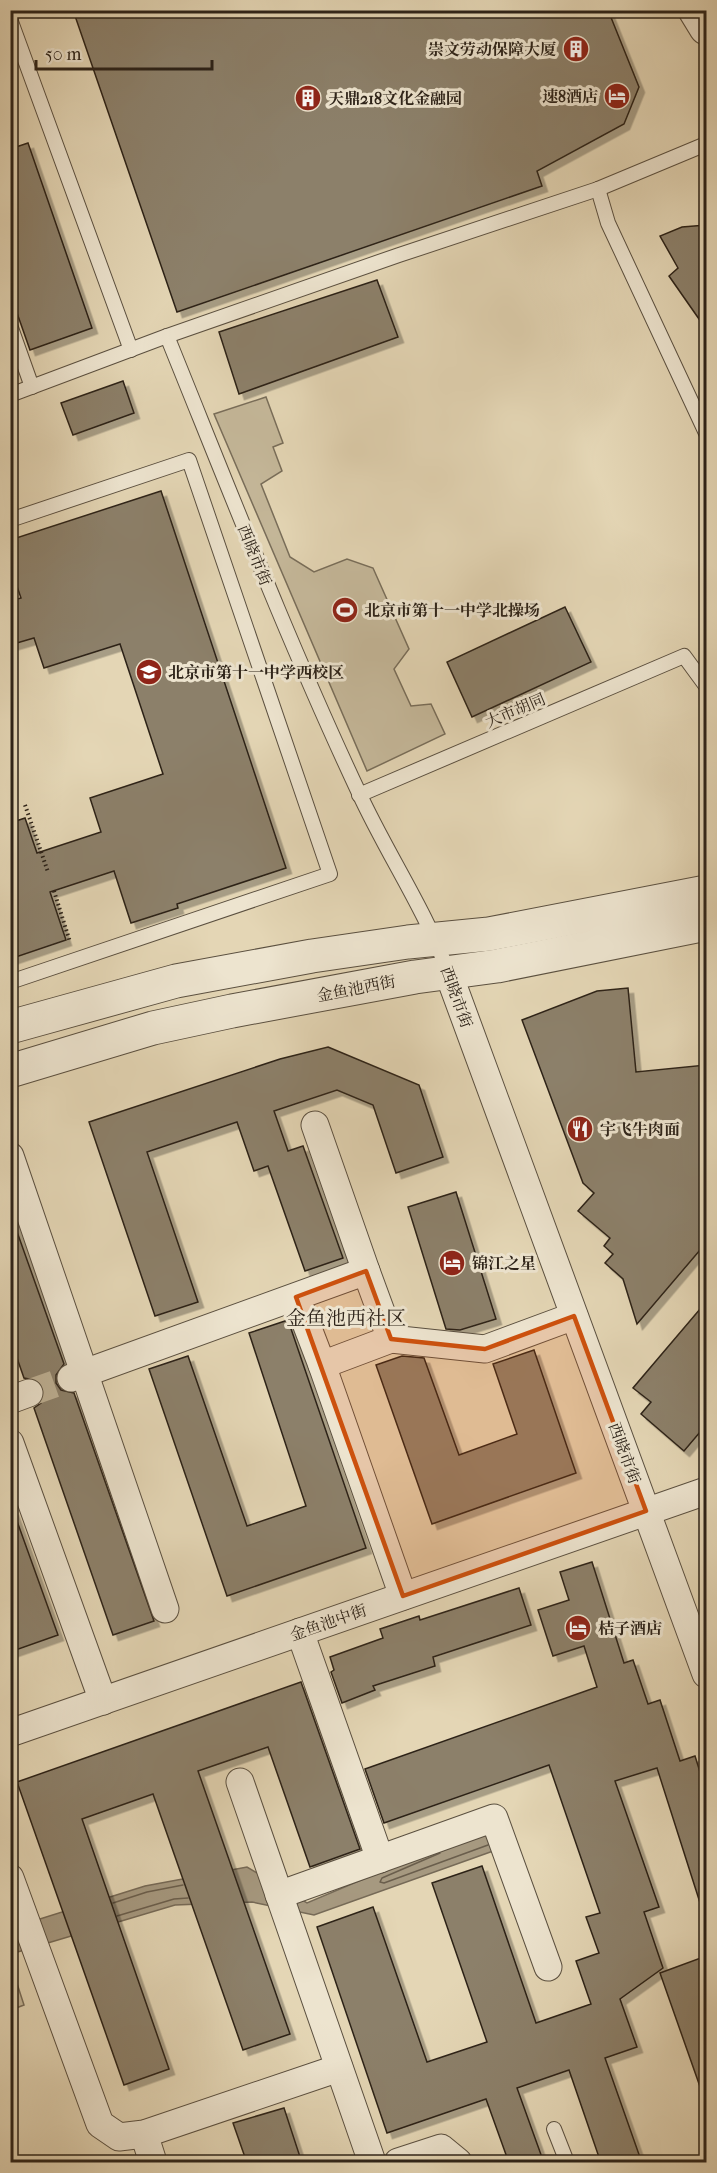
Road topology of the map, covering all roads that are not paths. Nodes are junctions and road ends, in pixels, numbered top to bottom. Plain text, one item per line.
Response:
1 (696, 10) edge
2 (10, 19) edge
3 (706, 28) edge
4 (706, 144) edge
5 (598, 189) junction
6 (10, 326) edge
7 (167, 336) junction
8 (132, 350) junction
9 (32, 387) junction
10 (10, 395) edge
11 (706, 433) edge
12 (10, 520) edge
13 (706, 686) edge
14 (359, 795) junction
15 (706, 892) edge
16 (706, 924) edge
17 (436, 939) junction
18 (448, 972) junction
19 (10, 982) edge
20 (10, 1027) edge
21 (10, 1071) edge
22 (315, 1125) dead end
23 (10, 1156) edge
24 (366, 1271) junction
25 (297, 1297) junction
26 (574, 1316) junction
27 (391, 1339) junction
28 (322, 1365) junction
29 (78, 1376) junction
30 (10, 1443) edge
31 (706, 1491) edge
32 (646, 1511) junction
33 (403, 1596) junction
34 (165, 1609) dead end
35 (300, 1632) junction
36 (706, 1674) edge
37 (102, 1701) junction
38 (10, 1733) edge
39 (240, 1782) dead end
40 (380, 1859) junction
41 (10, 1878) edge
42 (279, 1895) junction
43 (548, 1968) dead end
44 (339, 2068) junction
45 (554, 2129) dead end
46 (144, 2134) junction
47 (153, 2163) edge
48 (372, 2163) edge
49 (398, 2163) edge
50 (458, 2163) edge
51 (567, 2163) edge

1 - 3 street
2 - 8 lane
4 - 5 lane
5 - 7 lane
5 - 11 lane
6 - 9 lane
7 - 8 lane
7 - 14 lane, 西晓市街
8 - 9 lane
9 - 10 lane
12 - 19 lane
13 - 14 lane, 大市胡同
14 - 17 lane, 西晓市街
15 - 17 street
16 - 18 street, 金鱼池西街
17 - 18 lane, 西晓市街
17 - 20 street
18 - 21 street, 金鱼池西街
18 - 26 street, 西晓市街
22 - 24 street
23 - 29 street
24 - 25 street
24 - 27 street
25 - 28 street
25 - 29 street
26 - 27 street
26 - 32 street, 西晓市街
27 - 28 street
28 - 33 street
29 - 34 street
30 - 37 street
31 - 32 street, 金鱼池中街
32 - 33 street, 金鱼池中街
32 - 36 street, 西晓市街
33 - 35 street, 金鱼池中街
35 - 37 street, 金鱼池中街
35 - 40 street
37 - 38 street, 金鱼池中街
39 - 42 street
40 - 42 street
40 - 43 street
41 - 46 street
42 - 44 street
44 - 46 street
44 - 48 street
45 - 51 lane
46 - 47 street
49 - 50 street

